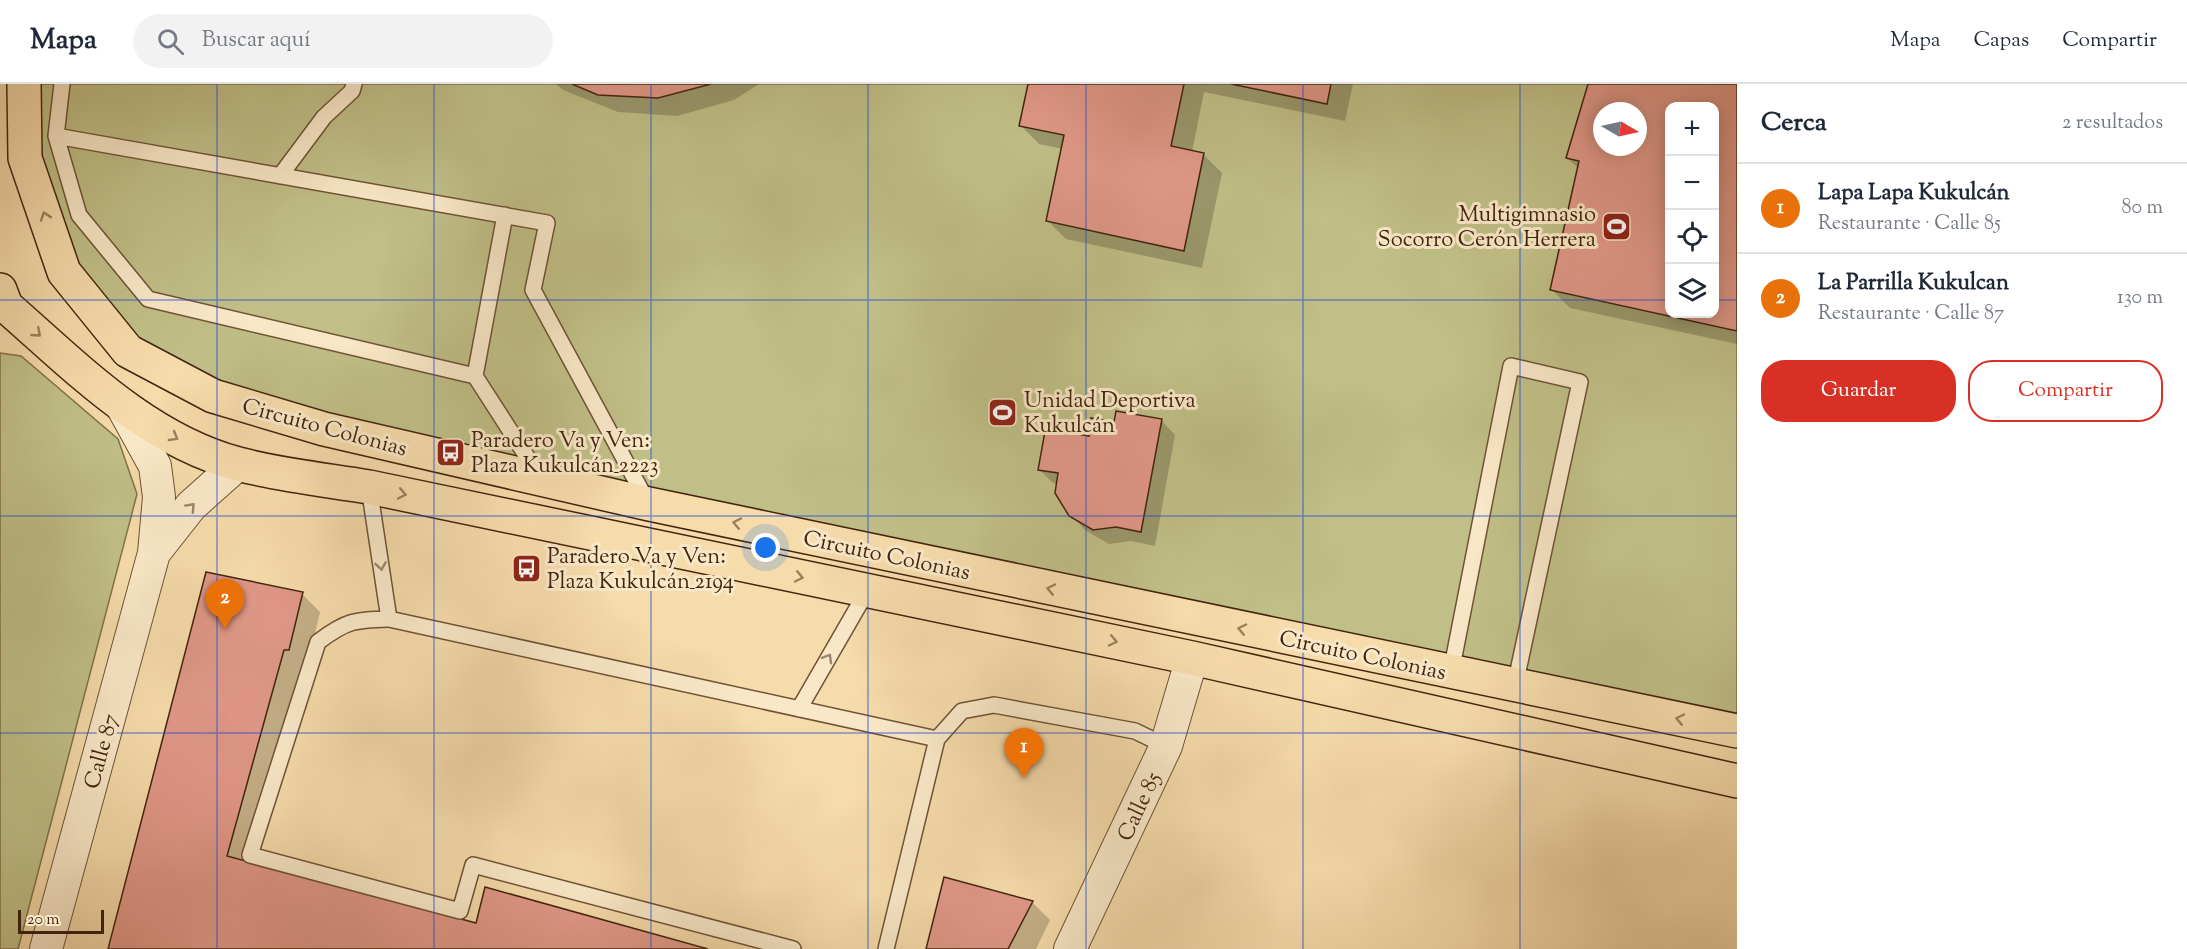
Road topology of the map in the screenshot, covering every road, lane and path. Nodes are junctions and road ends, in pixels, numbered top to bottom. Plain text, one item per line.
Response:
1 (24, 84) edge
2 (62, 84) edge
3 (354, 84) edge
4 (56, 136) junction
5 (280, 176) junction
6 (505, 215) junction
7 (2, 300) edge
8 (475, 376) junction
9 (123, 408) junction
10 (238, 464) junction
11 (541, 479) junction
12 (369, 487) junction
13 (649, 504) junction
14 (154, 553) junction
15 (867, 591) junction
16 (389, 619) junction
17 (1351, 651) junction
18 (1192, 658) junction
19 (1451, 672) junction
20 (1515, 686) junction
21 (1343, 691) junction
22 (799, 709) junction
23 (1737, 731) edge
24 (937, 739) junction
25 (1166, 746) junction
26 (1737, 781) edge
27 (46, 949) edge
28 (793, 949) edge
29 (886, 949) edge
30 (1070, 949) edge

11 -> 1 main road, Circuito Colonias
2 - 4 lane
3 - 5 lane
4 - 5 lane
4 - 8 lane
5 - 6 lane
6 - 8 lane
6 - 13 lane
7 -> 9 main road, Circuito Colonias
8 - 11 lane
9 -> 10 main road, Circuito Colonias
9 - 14 street, Calle 87
10 - 12 main road, Circuito Colonias
14 -> 10 street, Calle 87
11 - 13 main road, Circuito Colonias
12 -> 15 main road, Circuito Colonias
12 -> 16 lane
17 -> 13 main road, Circuito Colonias
14 - 27 street, Calle 87
15 -> 18 main road, Circuito Colonias
22 -> 15 lane
16 - 22 lane
16 - 28 lane
17 - 19 main road, Circuito Colonias
17 - 21 main road
18 - 21 main road, Circuito Colonias
18 - 25 street, Calle 85
19 - 20 main road, Circuito Colonias
19 - 20 lane
23 -> 20 main road, Circuito Colonias
21 - 26 main road, Circuito Colonias
22 - 24 lane
24 - 25 lane
24 - 29 lane
25 - 30 street, Calle 85

